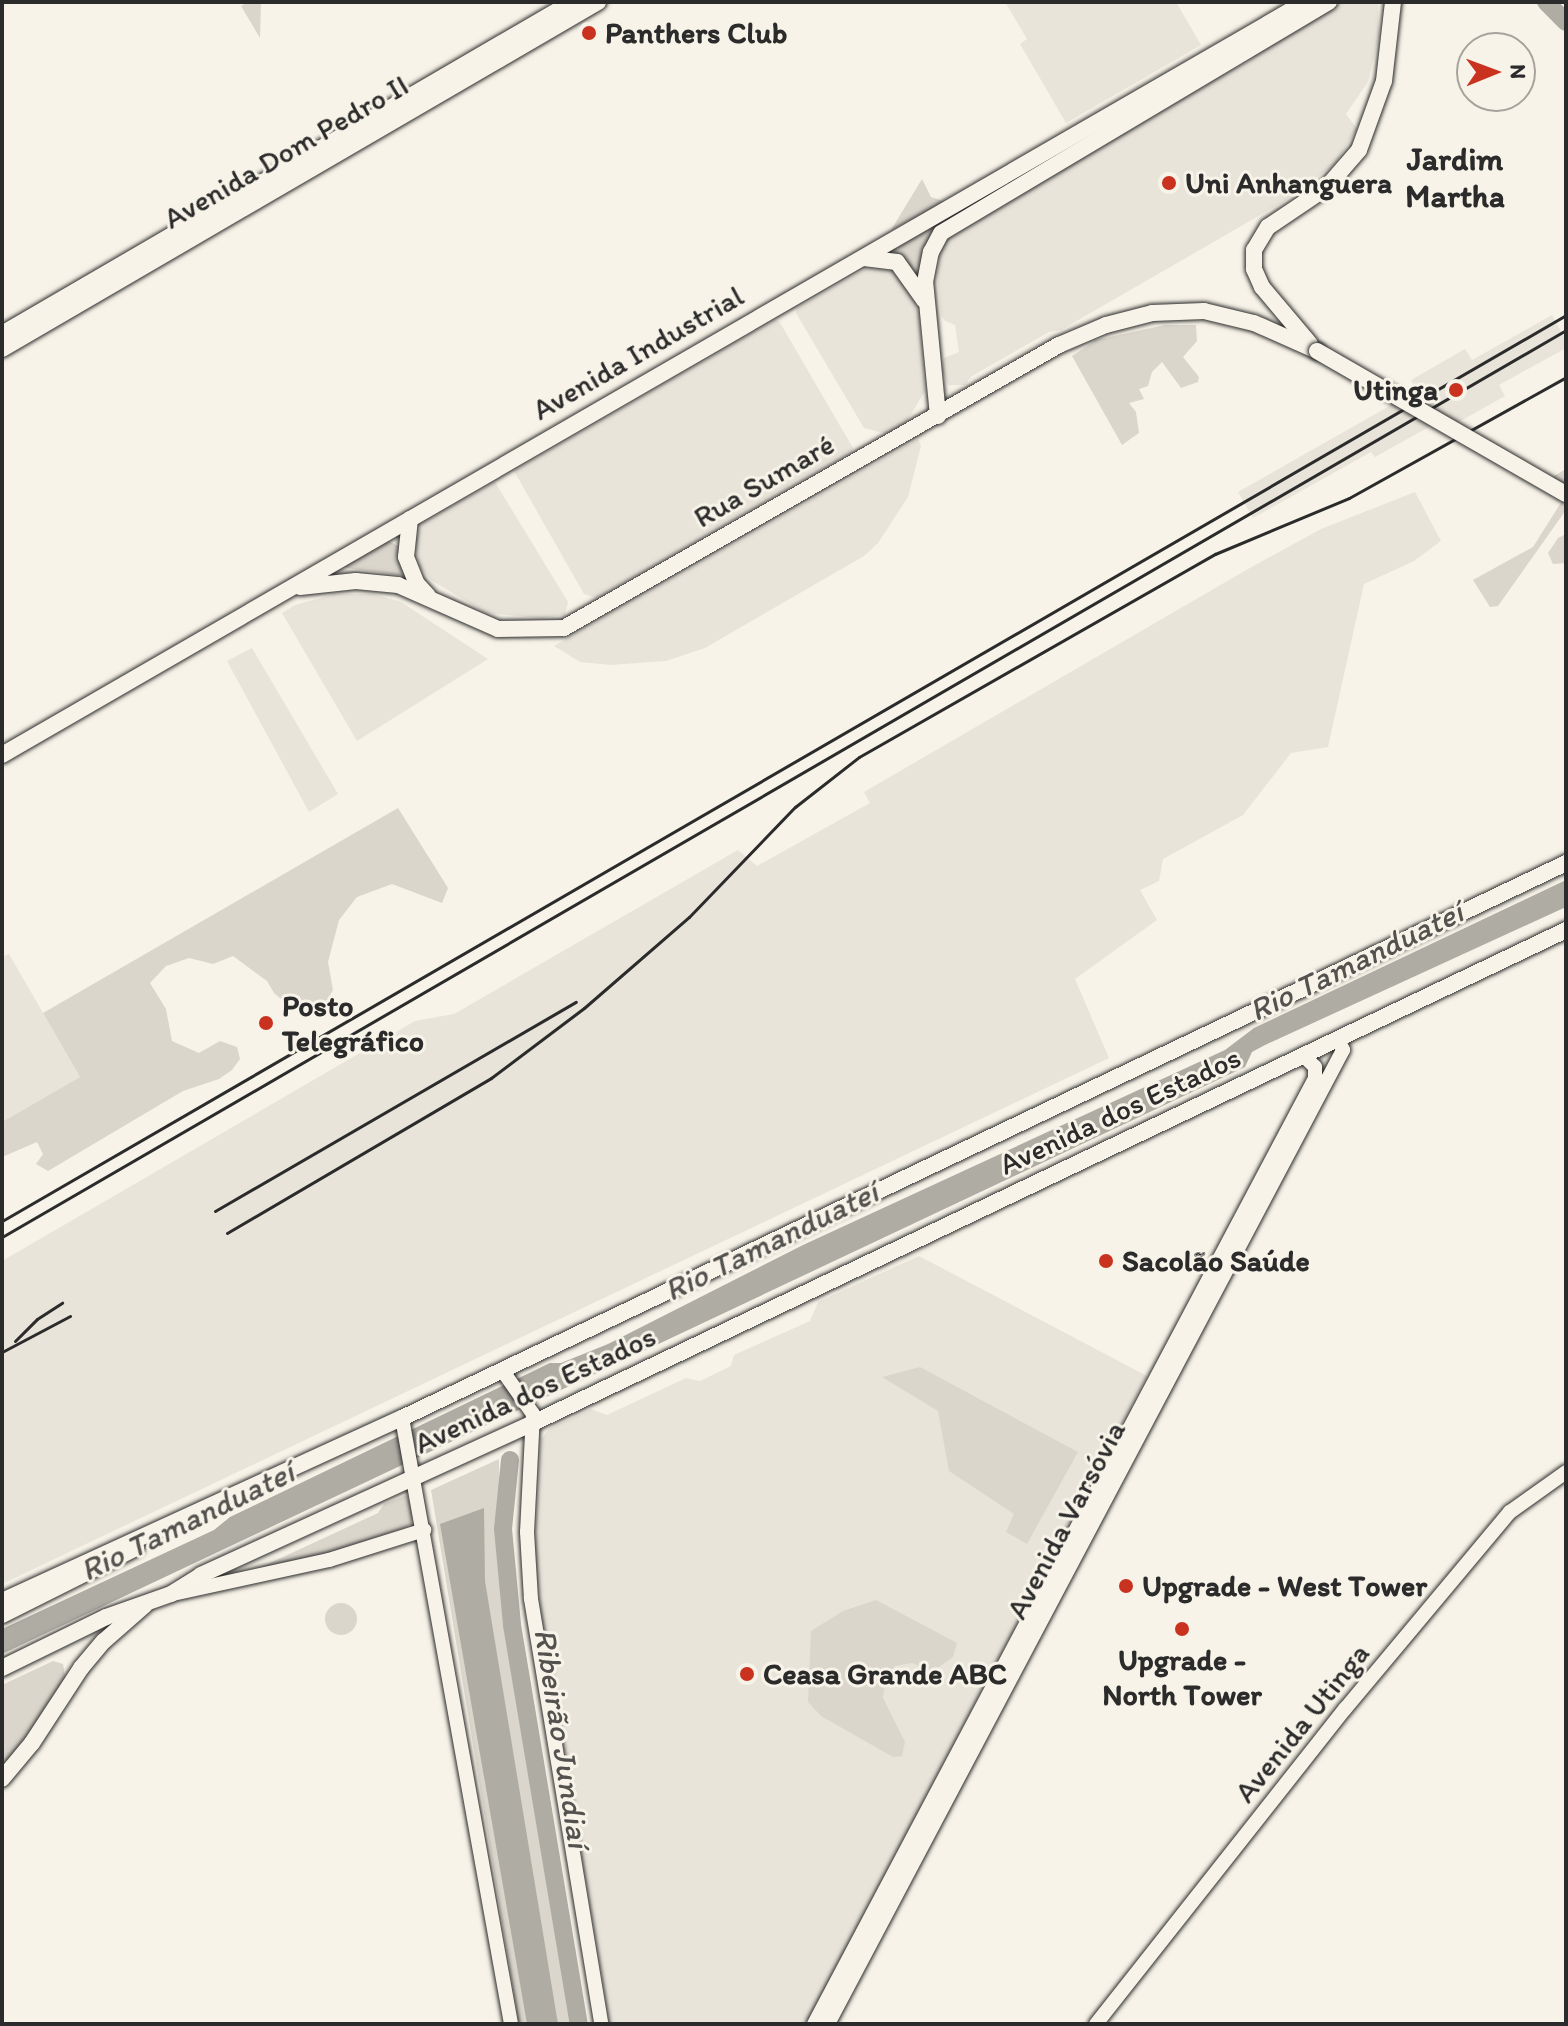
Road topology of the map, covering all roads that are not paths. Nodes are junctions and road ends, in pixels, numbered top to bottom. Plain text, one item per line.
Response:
1 (572, 2) edge
2 (598, 2) edge
3 (1329, 2) edge
4 (1393, 2) edge
5 (1305, 7) edge
6 (861, 258) junction
7 (925, 301) junction
8 (2, 334) edge
9 (2, 349) edge
10 (1317, 351) junction
11 (934, 390) junction
12 (961, 401) junction
13 (938, 416) junction
14 (909, 431) junction
15 (1566, 494) edge
16 (410, 519) junction
17 (290, 588) junction
18 (430, 597) junction
19 (2, 755) edge
20 (1566, 863) edge
21 (1566, 930) edge
22 (1341, 1045) junction
23 (1303, 1055) junction
24 (507, 1376) junction
25 (532, 1415) junction
26 (403, 1424) junction
27 (413, 1471) junction
28 (1566, 1472) edge
29 (171, 1525) junction
30 (424, 1530) junction
31 (171, 1594) junction
32 (2, 1601) edge
33 (146, 1604) junction
34 (2, 1615) edge
35 (2, 1668) edge
36 (2, 1779) edge
37 (511, 2024) edge
38 (601, 2024) edge
39 (814, 2024) edge
40 (828, 2024) edge
41 (1096, 2024) edge

1 - 8 main road, Avenida Dom Pedro II
2 - 9 main road, Avenida Dom Pedro II
3 - 5 main road, Avenida Industrial
4 - 10 main road
5 - 6 main road, Avenida Industrial
5 - 7 main road, Avenida Industrial
6 - 7 main road
6 - 16 main road, Avenida Industrial
7 - 11 main road, Avenida Industrial
10 - 12 main road, Rua Sumaré
10 - 15 main road, bridge
11 - 12 main road
11 - 13 main road, Avenida Industrial
11 - 14 main road
12 - 13 main road, Rua Sumaré
13 - 14 main road, Rua Sumaré
14 - 18 main road, Rua Sumaré
16 - 17 main road, Avenida Industrial
16 - 18 main road, Rua Sumaré
17 - 18 main road, Rua Sumaré
17 - 19 main road, Avenida Industrial
20 - 24 main road, Avenida dos Estados
21 - 22 main road, Avenida dos Estados
22 - 23 main road, Avenida dos Estados
22 - 40 main road, Avenida Varsóvia
23 - 25 main road, Avenida dos Estados
23 - 39 main road, Avenida Varsóvia
24 - 25 main road
24 - 26 main road, Avenida dos Estados
25 - 27 main road, Avenida dos Estados
25 - 38 main road
26 - 27 main road
26 - 29 main road, Avenida dos Estados
27 - 30 main road
27 - 31 main road, Avenida dos Estados
28 - 41 main road, Avenida Utinga
29 - 32 main road, Avenida dos Estados
29 - 34 main road, Avenida dos Estados
30 - 31 main road
30 - 37 main road
31 - 33 main road, Avenida dos Estados
33 - 35 main road, Avenida dos Estados
33 - 36 main road

